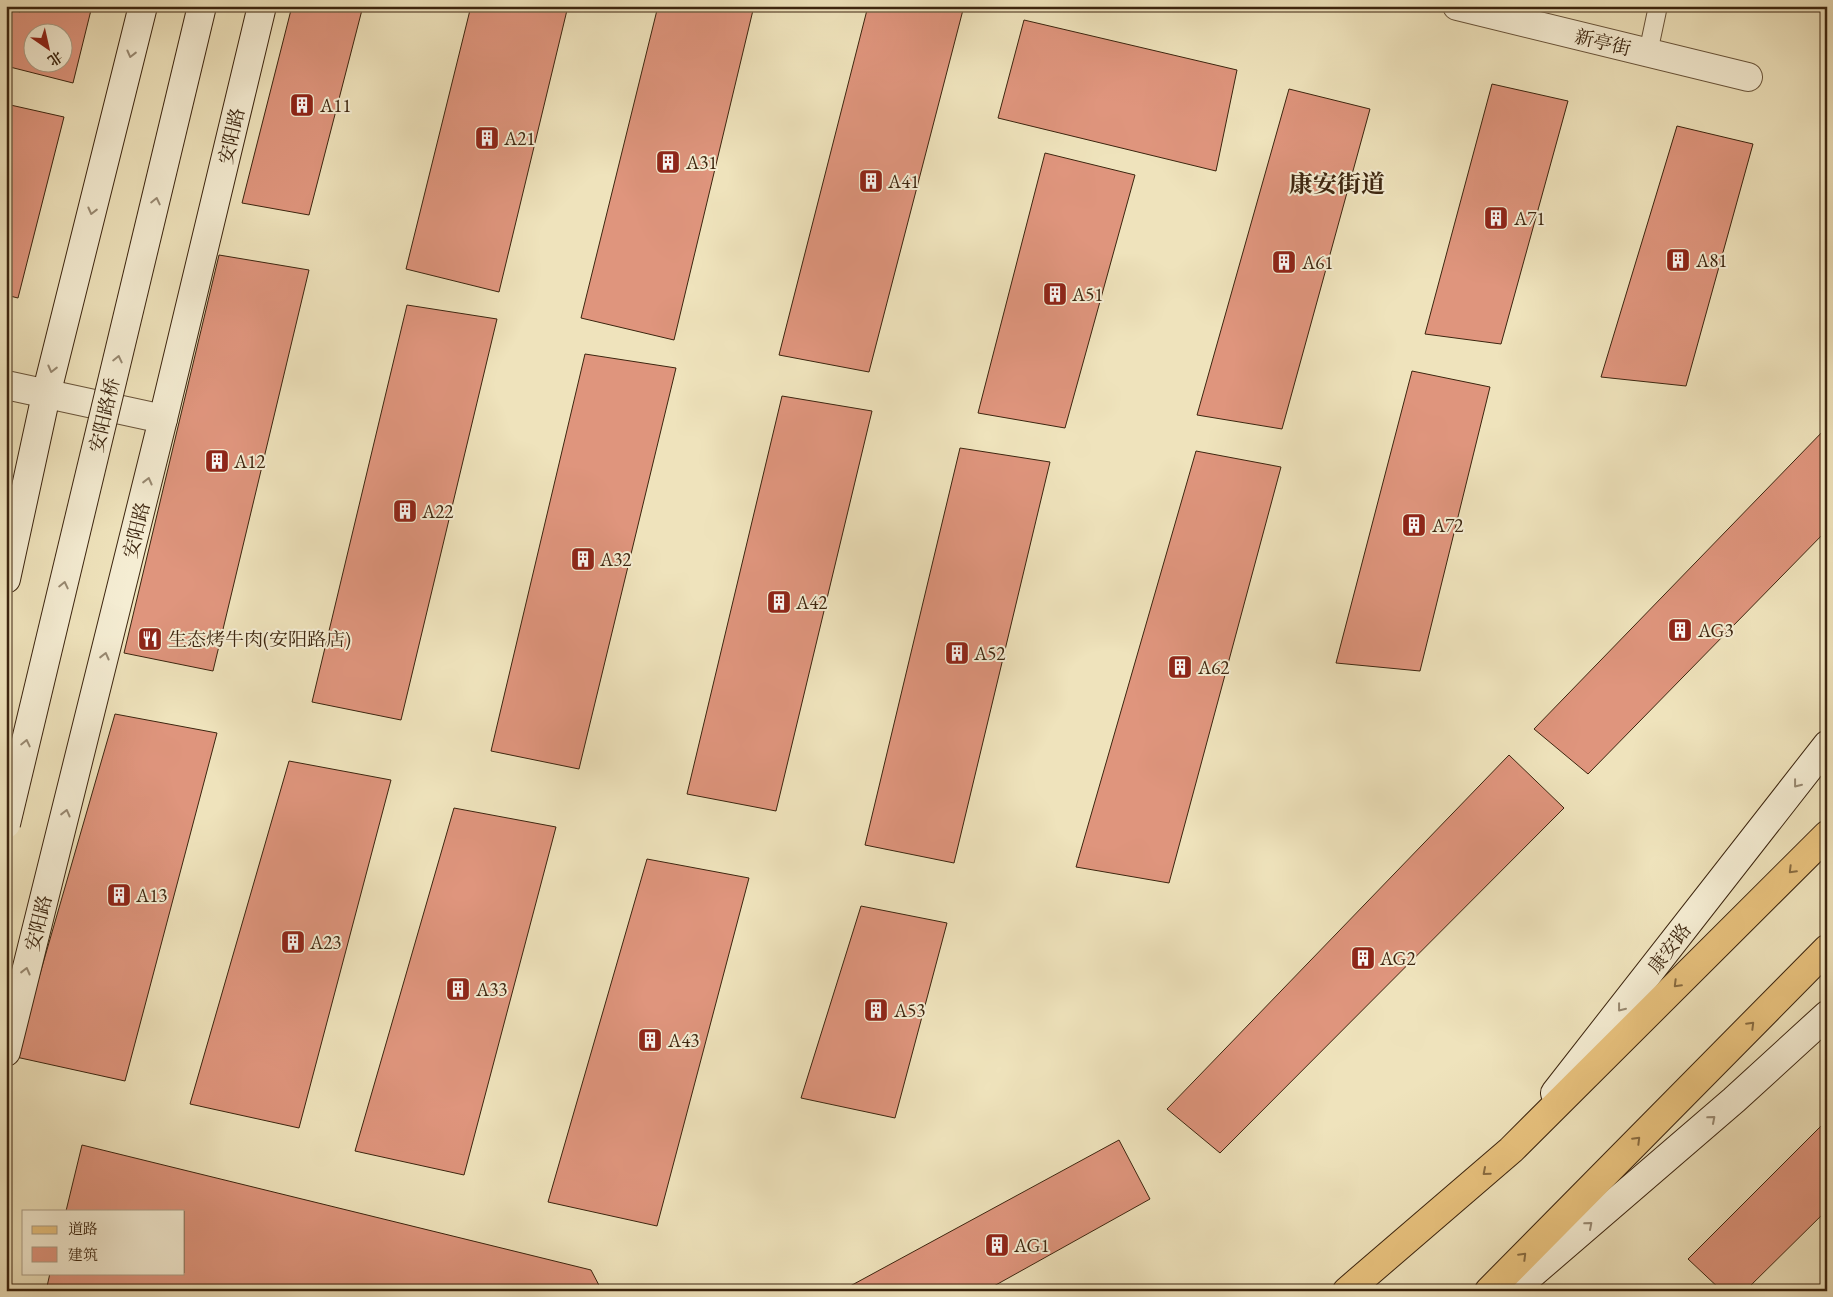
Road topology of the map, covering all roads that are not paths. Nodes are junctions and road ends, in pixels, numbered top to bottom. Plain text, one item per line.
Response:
1 (143, 6) edge
2 (202, 6) edge
3 (262, 6) edge
4 (1457, 6) edge
5 (1658, 6) edge
6 (1648, 53) junction
7 (1748, 77) dead end
8 (6, 385) edge
9 (46, 395) junction
10 (163, 420) junction
11 (6, 578) edge
12 (1827, 745) edge
13 (6, 824) edge
14 (1827, 835) edge
15 (1827, 949) edge
16 (1827, 1015) edge
17 (6, 1052) edge
18 (1511, 1150) junction
19 (1347, 1291) edge
20 (1489, 1291) edge
21 (1512, 1291) edge

1 -> 9 main road
13 -> 2 main road, 安阳路桥, bridge
3 - 10 main road, 安阳路
4 - 6 main road, 新亭街
5 - 6 lane
6 - 7 main road, 新亭街
8 - 9 main road
9 - 10 main road
9 - 11 main road
17 -> 10 main road, 安阳路
12 -> 18 main road, 康安路
14 -> 18 main road, 康安路
20 -> 15 main road
21 -> 16 main road
18 -> 19 main road, 康安路

